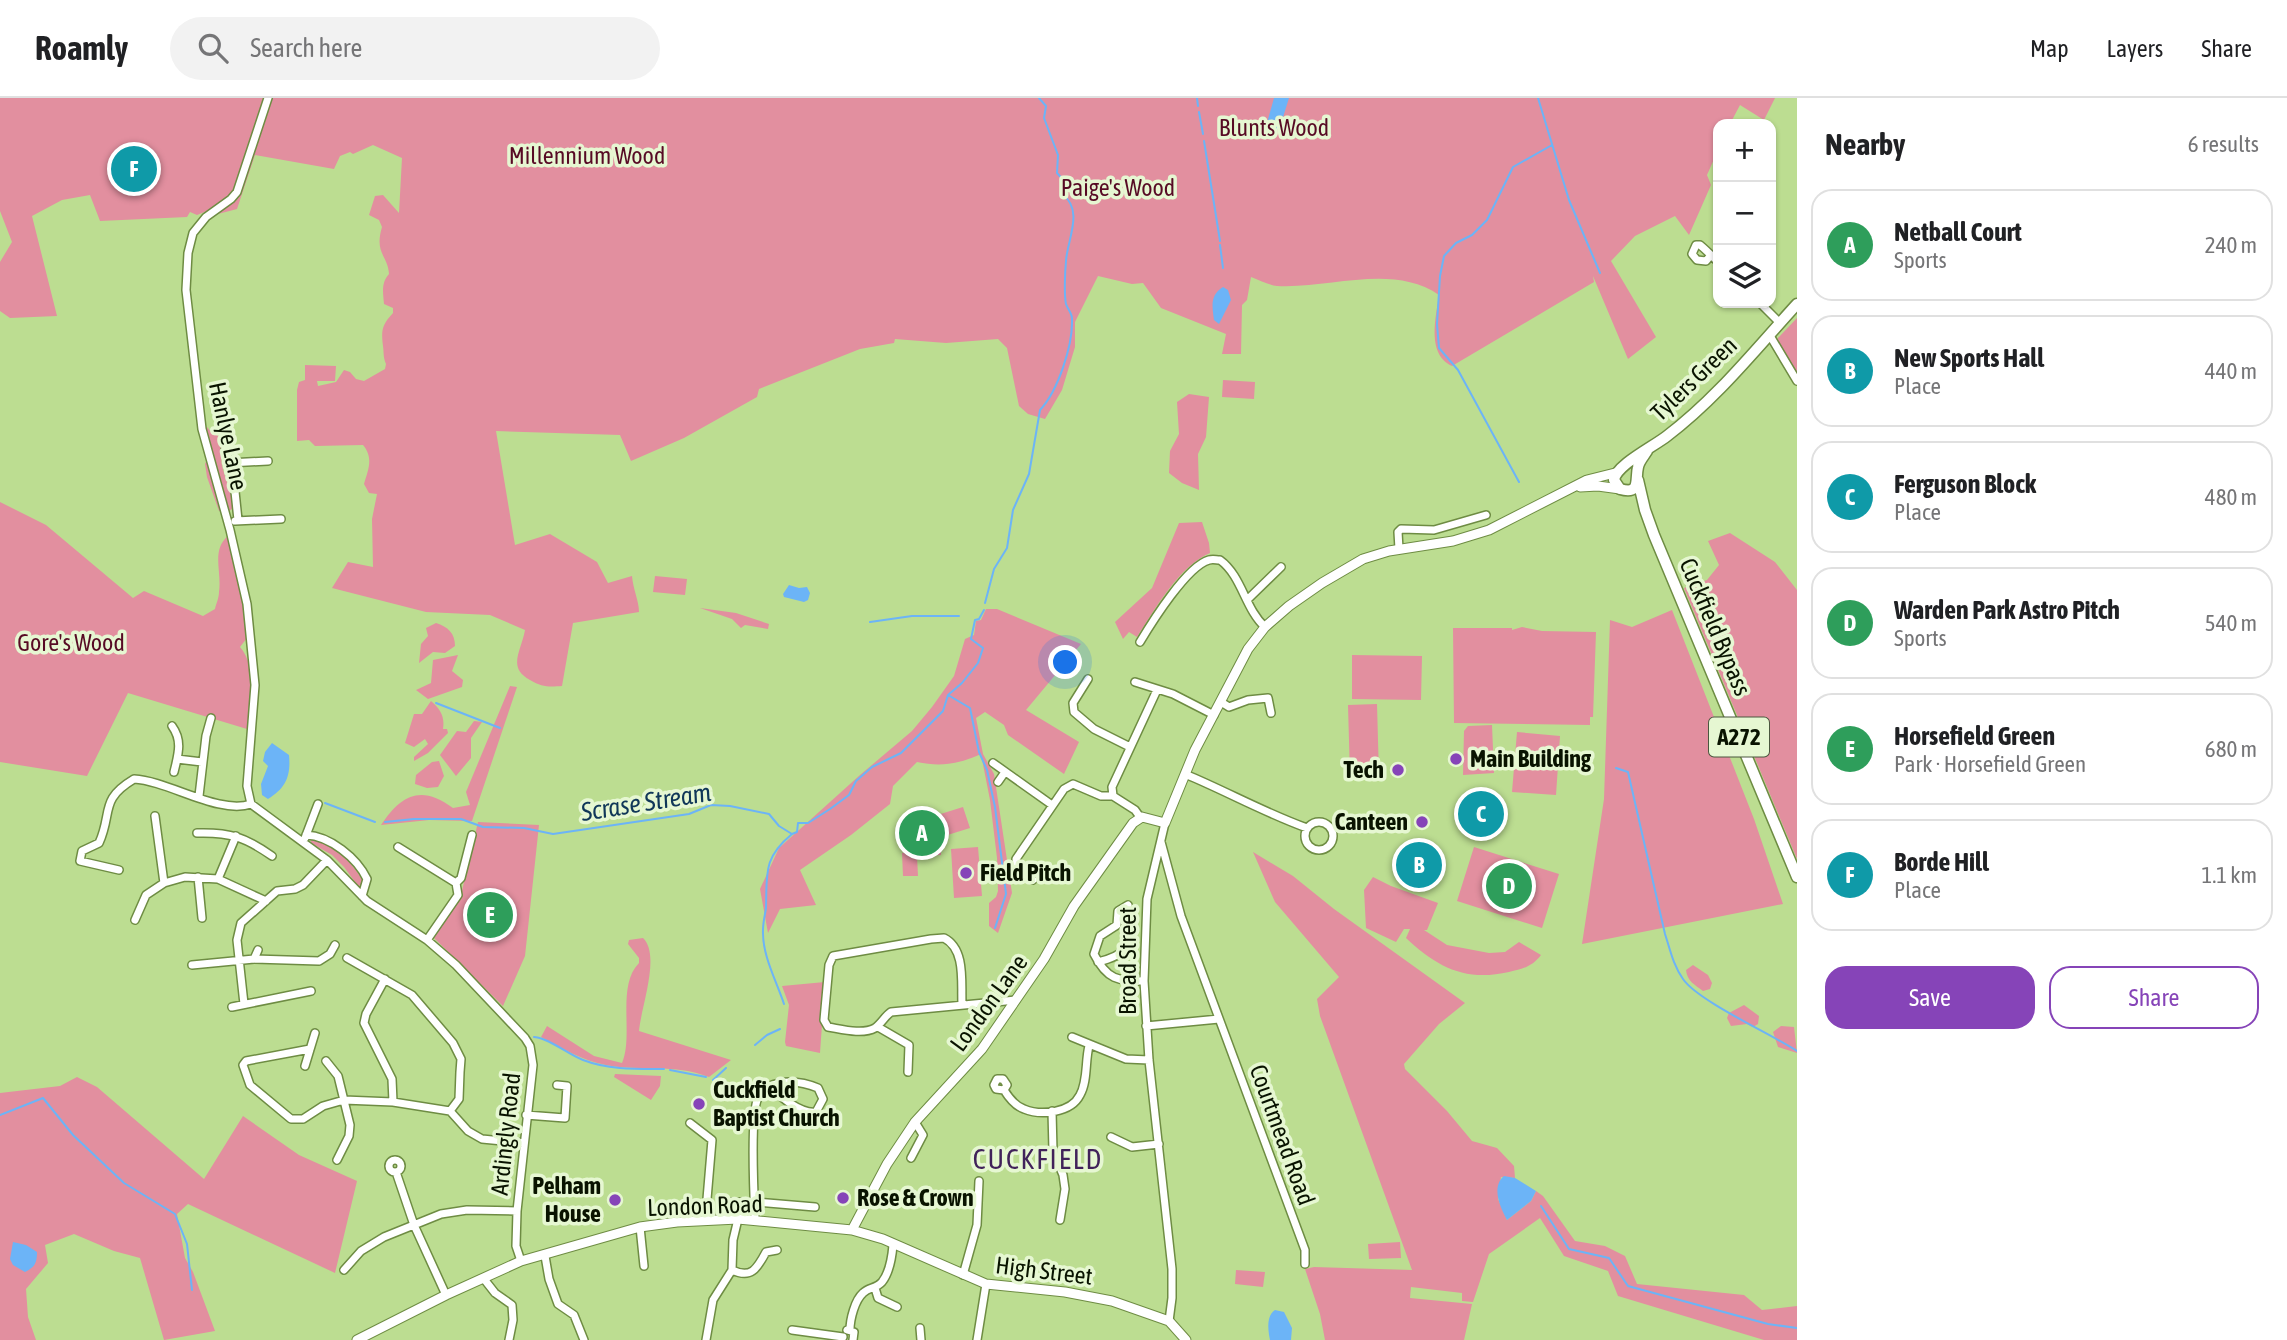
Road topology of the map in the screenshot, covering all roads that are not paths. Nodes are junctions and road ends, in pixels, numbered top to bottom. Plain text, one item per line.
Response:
1 (268, 98) edge
2 (1797, 304) edge
3 (1765, 308) edge
4 (1780, 323) junction
5 (1769, 334) junction
6 (1797, 381) edge
7 (225, 450) dead end
8 (1647, 451) junction
9 (268, 461) dead end
10 (229, 463) junction
11 (1618, 470) junction
12 (1638, 477) junction
13 (1575, 487) junction
14 (1622, 490) junction
15 (1645, 510) junction
16 (1486, 515) dead end
17 (281, 519) dead end
18 (238, 520) junction
19 (228, 521) junction
20 (1399, 549) junction
21 (1281, 567) dead end
22 (1247, 600) junction
23 (1265, 627) junction
24 (1140, 642) dead end
25 (1087, 679) dead end
26 (1135, 682) dead end
27 (1157, 690) junction
28 (1221, 702) junction
29 (1271, 713) dead end
30 (1214, 715) junction
31 (211, 718) dead end
32 (172, 726) dead end
33 (1130, 747) junction
34 (177, 759) junction
35 (202, 762) junction
36 (993, 763) dead end
37 (174, 772) dead end
38 (1005, 772) junction
39 (1185, 774) junction
40 (998, 782) dead end
41 (199, 796) junction
42 (1114, 796) junction
43 (251, 804) junction
44 (318, 804) dead end
45 (1052, 805) junction
46 (155, 816) dead end
47 (1140, 817) junction
48 (1165, 823) junction
49 (1307, 828) junction
50 (197, 833) dead end
51 (472, 835) dead end
52 (236, 836) junction
53 (304, 838) junction
54 (1161, 841) junction
55 (398, 847) dead end
56 (272, 856) dead end
57 (327, 860) junction
58 (119, 870) dead end
59 (198, 877) junction
60 (1797, 877) edge
61 (218, 879) junction
62 (1033, 880) dead end
63 (164, 883) junction
64 (456, 883) junction
65 (362, 896) junction
66 (266, 901) junction
67 (1128, 905) dead end
68 (202, 918) dead end
69 (135, 920) dead end
70 (1133, 920) dead end
71 (427, 940) junction
72 (335, 945) dead end
73 (258, 950) dead end
74 (347, 958) dead end
75 (254, 959) junction
76 (239, 960) junction
77 (1098, 962) junction
78 (192, 965) dead end
79 (385, 979) junction
80 (1144, 981) junction
81 (311, 991) dead end
82 (1016, 1000) junction
83 (994, 1002) junction
84 (244, 1004) junction
85 (962, 1004) junction
86 (232, 1007) dead end
87 (1007, 1014) junction
88 (1219, 1019) junction
89 (1146, 1026) junction
90 (878, 1027) junction
91 (315, 1033) dead end
92 (1072, 1037) dead end
93 (1090, 1046) junction
94 (310, 1049) junction
95 (1149, 1060) junction
96 (326, 1061) dead end
97 (304, 1066) dead end
98 (908, 1072) dead end
99 (556, 1085) dead end
100 (771, 1087) junction
101 (1004, 1090) dead end
102 (344, 1100) junction
103 (393, 1102) junction
104 (450, 1111) junction
105 (1052, 1111) junction
106 (527, 1115) junction
107 (915, 1122) junction
108 (690, 1123) dead end
109 (1111, 1137) dead end
110 (523, 1143) junction
111 (1159, 1144) junction
112 (911, 1158) dead end
113 (337, 1160) dead end
114 (396, 1172) dead end
115 (979, 1181) dead end
116 (724, 1202) dead end
117 (755, 1202) junction
118 (815, 1208) dead end
119 (517, 1211) junction
120 (738, 1219) junction
121 (712, 1220) junction
122 (755, 1220) junction
123 (1060, 1220) dead end
124 (414, 1225) junction
125 (640, 1227) junction
126 (852, 1230) junction
127 (893, 1245) junction
128 (778, 1250) dead end
129 (545, 1256) junction
130 (521, 1261) junction
131 (1305, 1264) dead end
132 (644, 1266) dead end
133 (344, 1270) dead end
134 (732, 1270) junction
135 (963, 1275) junction
136 (484, 1279) junction
137 (986, 1284) junction
138 (875, 1288) junction
139 (446, 1295) junction
140 (897, 1307) dead end
141 (1169, 1321) junction
142 (920, 1328) dead end
143 (792, 1330) dead end
144 (850, 1330) junction
145 (802, 1336) edge
146 (371, 1337) edge
147 (844, 1338) edge
148 (357, 1340) edge
149 (509, 1340) edge
150 (584, 1340) edge
151 (706, 1340) edge
152 (853, 1340) edge
153 (921, 1340) edge
154 (977, 1340) edge
155 (1186, 1340) edge

1 - 19 street, Hanlye Lane
2 - 4 highway, Tylers Green
3 - 4 street
4 - 5 highway, Tylers Green
5 - 6 street
5 - 8 highway, Tylers Green
7 - 10 street
8 - 11 highway, Tylers Green
8 - 12 highway, Tylers Green
9 - 10 street
10 - 18 street
11 - 12 highway
11 - 13 main road, Tylers Green
11 - 14 highway
12 - 14 highway
12 - 15 highway, Cuckfield Bypass / A272
13 - 14 main road, Tylers Green
13 - 20 main road, Tylers Green
14 - 15 highway, Cuckfield Bypass / A272
15 - 60 highway, Cuckfield Bypass / A272
16 - 20 street
17 - 18 street
18 - 19 street
19 - 43 street, Hanlye Lane
20 - 23 main road, Broad Street
21 - 22 street
22 - 23 street
22 - 24 street
23 - 28 main road, Broad Street
25 - 33 street
26 - 27 street
27 - 30 street
27 - 33 street
28 - 29 street
28 - 30 main road, Broad Street
30 - 39 main road, Broad Street
31 - 35 street
32 - 34 street
33 - 42 street
34 - 35 street
34 - 37 street
35 - 41 street
36 - 38 street
38 - 40 street
38 - 45 street
39 - 48 main road, Broad Street
39 - 49 street
41 - 43 street
41 - 58 street
42 - 45 street
42 - 47 street
43 - 53 street, Ardingly Road
44 - 53 street
45 - 62 street
46 - 63 street
47 - 48 main road
47 - 82 main road, London Lane
48 - 54 street, Broad Street
49 - 49 street
50 - 52 street
51 - 64 street
52 - 56 street
52 - 61 street
53 - 57 street, Ardingly Road
53 - 65 street
54 - 80 street, Broad Street
54 - 88 street, Courtmead Road
55 - 64 street
57 - 65 street, Ardingly Road
57 - 66 street
59 - 61 street
59 - 63 street
59 - 68 street
61 - 66 street
63 - 69 street
64 - 71 street
65 - 71 street, Ardingly Road
66 - 76 street
67 - 77 street
70 - 77 street
71 - 106 street, Ardingly Road
72 - 75 street
73 - 75 street
74 - 79 street
75 - 76 street
76 - 78 street
76 - 84 street
77 - 80 street
79 - 103 street
79 - 104 street
80 - 89 street, Broad Street
81 - 84 street
82 - 83 street
82 - 87 main road, London Lane
83 - 85 street
83 - 87 street
84 - 86 street
85 - 90 street
85 - 90 street
87 - 107 main road, London Lane
88 - 89 street
88 - 131 street, Courtmead Road
89 - 95 street, Broad Street
90 - 98 street
91 - 94 street
92 - 93 street
93 - 95 street
93 - 105 street
94 - 97 street
94 - 102 street
95 - 111 street, Broad Street
96 - 102 street
99 - 106 street
100 - 100 street
100 - 117 street
101 - 105 street
102 - 103 street
102 - 113 street
103 - 104 street
104 - 110 street
105 - 123 street
106 - 110 street, Ardingly Road
107 - 112 street
107 - 126 main road, London Lane
108 - 121 street
109 - 111 street
110 - 119 street, Ardingly Road
111 - 141 street, Broad Street
114 - 124 street
115 - 135 street
116 - 117 street
117 - 118 street
117 - 122 street
119 - 124 street
119 - 130 street, Ardingly Road
120 - 121 main road, London Road
120 - 122 main road, London Road
120 - 134 street
121 - 125 main road, London Road
122 - 126 main road, London Road
124 - 133 street
124 - 139 street
125 - 129 main road, London Road
125 - 132 street
126 - 127 main road, High Street
127 - 135 main road, High Street
127 - 138 street
128 - 134 street
129 - 130 main road, London Road
129 - 150 street
130 - 136 main road, London Road
134 - 151 street
135 - 137 main road, High Street
136 - 139 main road, London Road
136 - 149 street
137 - 141 main road, High Street
137 - 154 street
138 - 140 street
138 - 144 street
139 - 146 main road, London Road
141 - 155 main road, High Street
142 - 153 street
143 - 145 street
144 - 147 street
144 - 152 street
145 - 147 street
146 - 148 main road, London Road

